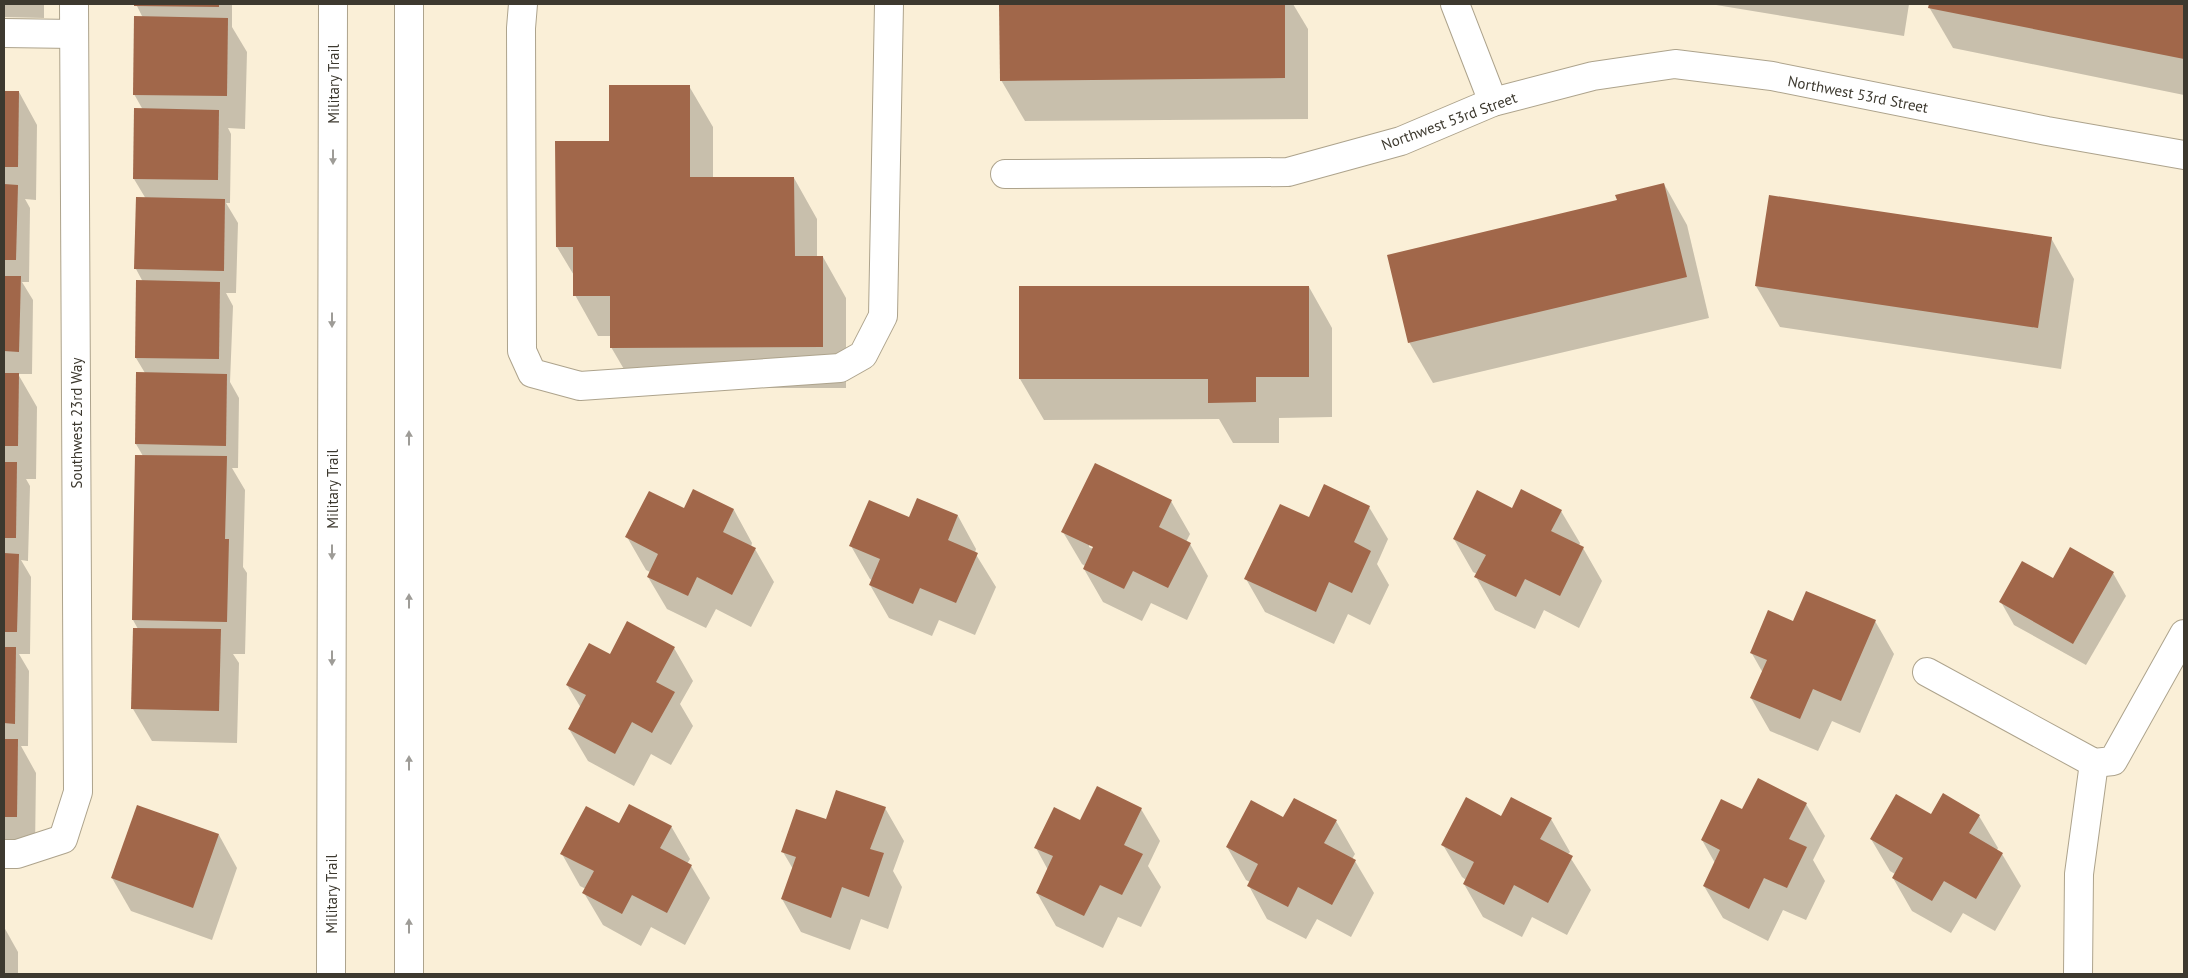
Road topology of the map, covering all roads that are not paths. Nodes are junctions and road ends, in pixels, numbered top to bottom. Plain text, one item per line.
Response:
1 (74, 4) edge
2 (333, 4) edge
3 (409, 4) edge
4 (524, 4) edge
5 (889, 4) edge
6 (1455, 4) edge
7 (4, 33) edge
8 (74, 34) junction
9 (1493, 102) junction
10 (2184, 155) edge
11 (1004, 174) dead end
12 (2184, 634) edge
13 (1928, 672) dead end
14 (2094, 763) junction
15 (4, 854) edge
16 (331, 974) edge
17 (409, 974) edge
18 (2078, 974) edge

1 - 8 street, Southwest 23rd Way
2 -> 16 street, Military Trail
17 -> 3 street
4 - 5 street
6 - 9 street
7 - 8 street
8 - 15 street, Southwest 23rd Way
9 - 10 street, Northwest 53rd Street
9 - 11 street, Northwest 53rd Street
12 - 14 street
13 - 14 street
14 - 18 street

